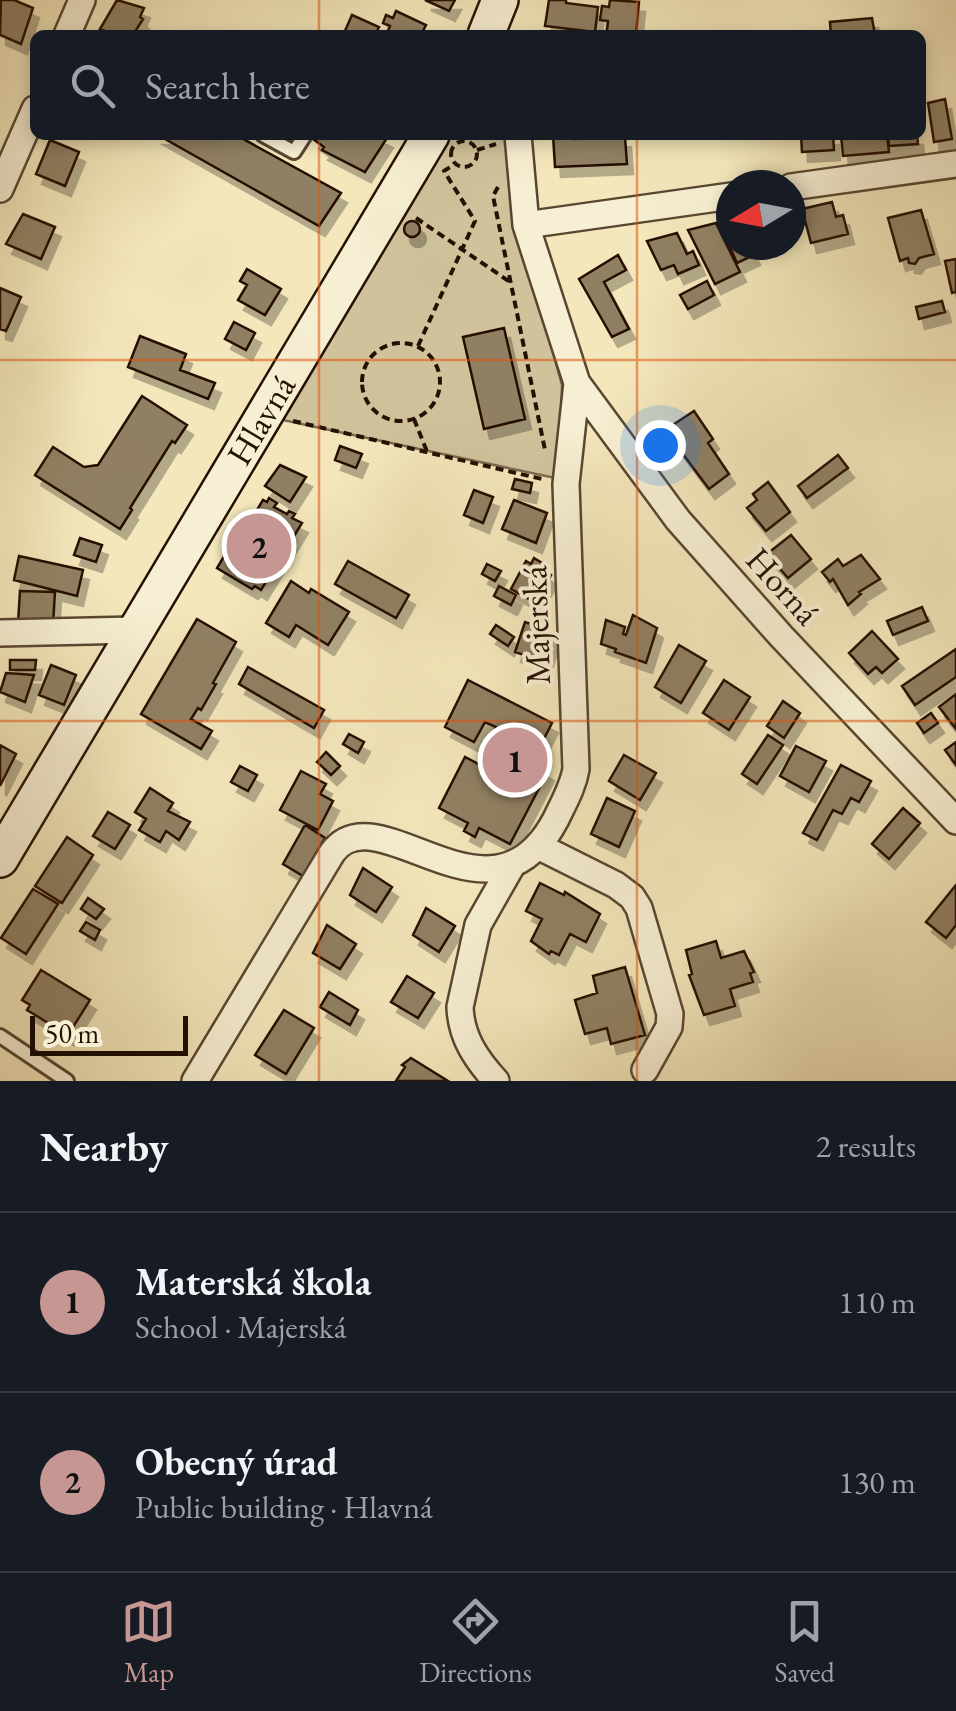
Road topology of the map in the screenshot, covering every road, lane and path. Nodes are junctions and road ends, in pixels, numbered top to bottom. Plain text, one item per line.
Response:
1 (82, 0) edge
2 (69, 30) edge
3 (30, 120) edge
4 (272, 140) edge
5 (302, 140) edge
6 (425, 140) edge
7 (505, 140) edge
8 (511, 140) edge
9 (477, 150) junction
10 (455, 164) junction
11 (956, 164) edge
12 (500, 184) dead end
13 (806, 185) edge
14 (0, 189) edge
15 (716, 198) edge
16 (408, 212) dead end
17 (526, 225) junction
18 (462, 250) junction
19 (510, 282) junction
20 (418, 346) junction
21 (577, 382) junction
22 (414, 418) junction
23 (290, 421) dead end
24 (544, 450) dead end
25 (428, 454) junction
26 (548, 468) dead end
27 (135, 630) junction
28 (0, 634) edge
29 (956, 820) edge
30 (538, 846) junction
31 (0, 859) edge
32 (460, 865) junction
33 (510, 867) junction
34 (478, 925) junction
35 (0, 1036) edge
36 (645, 1070) dead end
37 (67, 1081) edge
38 (195, 1081) edge
39 (496, 1081) edge

1 - 2 street
3 - 14 street
4 - 5 lane
6 - 27 street, Hlavná
7 - 9 path
8 - 17 street
9 - 10 path
9 - 10 path
10 - 18 path
11 - 13 street
12 - 19 path
15 - 17 street
16 - 18 path
17 - 21 street
18 - 19 path
18 - 20 path
19 - 24 path
20 - 22 path
20 - 22 path
21 - 29 street, Horná
21 - 30 street, Majerská
22 - 25 path
23 - 25 path
25 - 26 path
27 - 28 street
27 - 31 street, Hlavná
30 - 33 street, Majerská
30 - 36 street
32 - 33 street
32 - 34 street
32 - 38 street
33 - 34 street
34 - 39 street
35 - 37 lane

